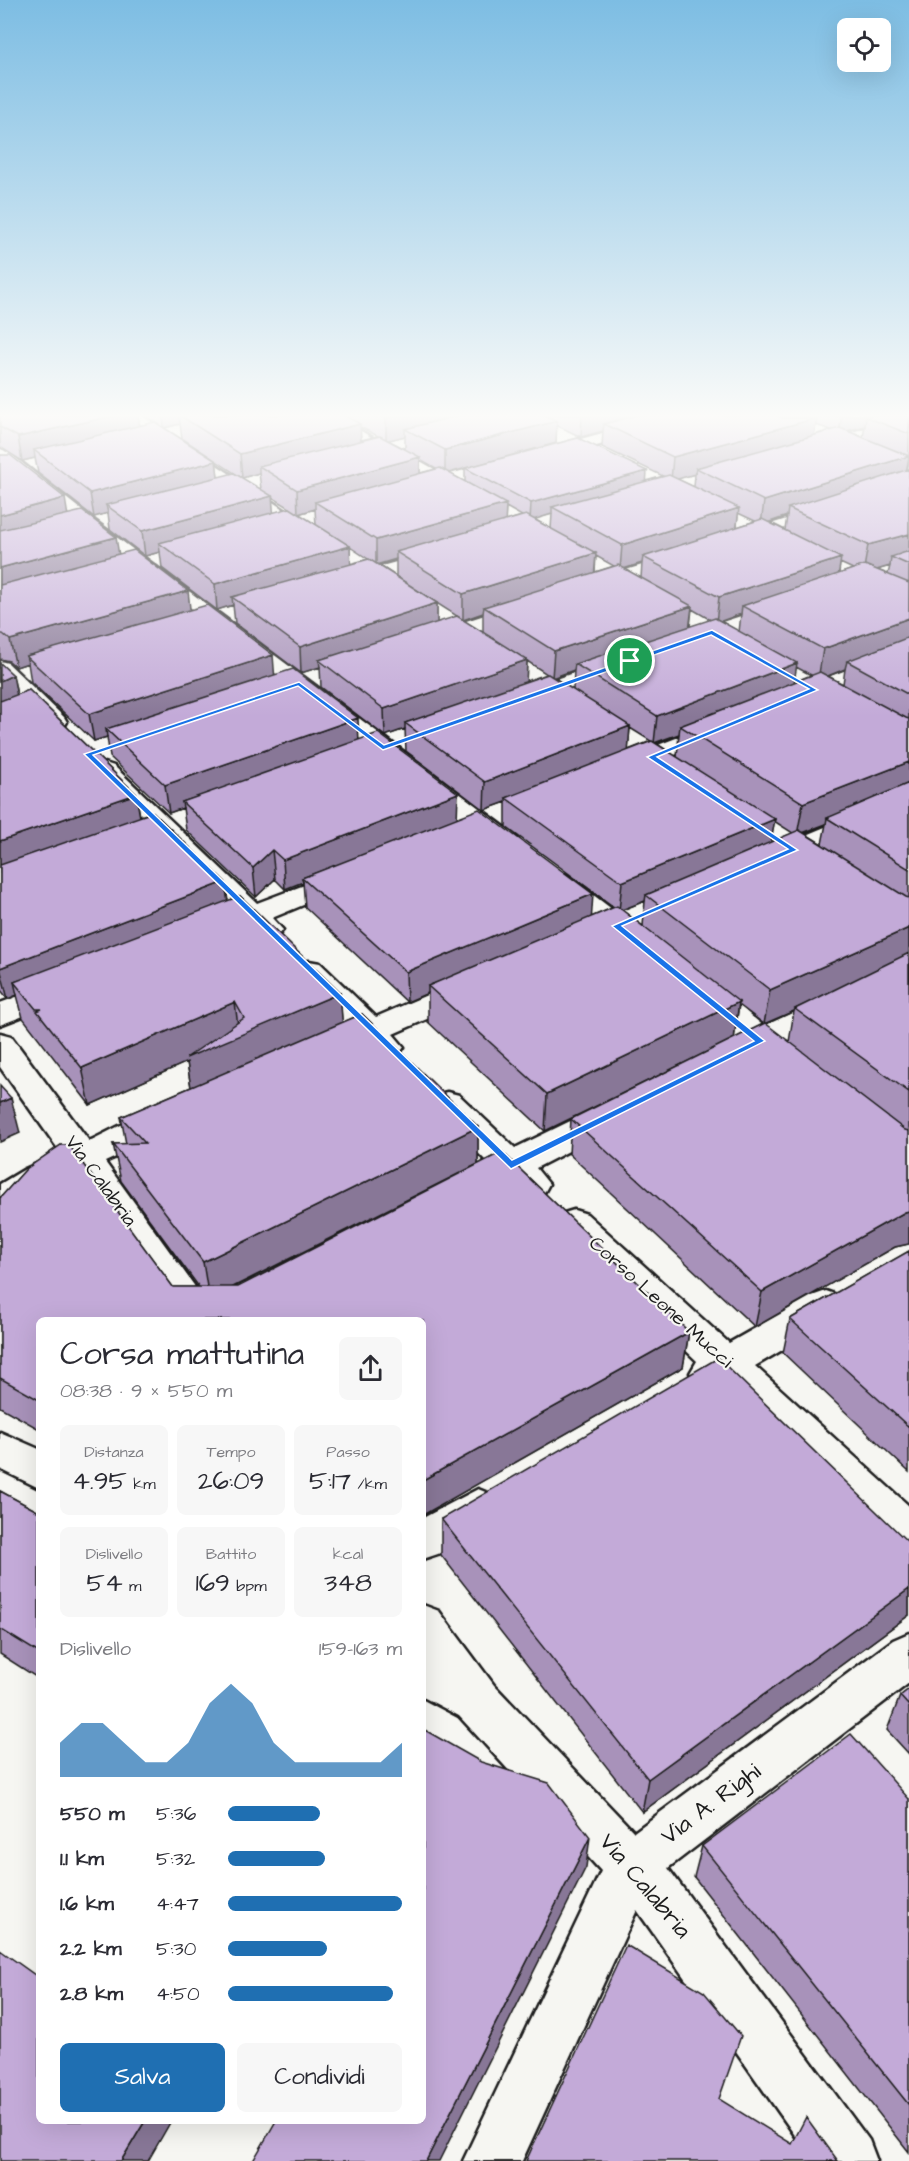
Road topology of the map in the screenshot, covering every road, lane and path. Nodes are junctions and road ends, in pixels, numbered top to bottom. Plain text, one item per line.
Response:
1 (77, 516) edge
2 (275, 516) edge
3 (804, 516) edge
4 (318, 517) edge
5 (729, 520) edge
6 (284, 526) junction
7 (758, 534) junction
8 (779, 544) edge
9 (462, 549) edge
10 (353, 562) junction
11 (588, 563) edge
12 (617, 579) junction
13 (317, 591) edge
14 (401, 593) edge
15 (572, 594) edge
16 (646, 595) edge
17 (549, 601) edge
18 (809, 601) edge
19 (683, 616) edge
20 (449, 624) junction
21 (722, 638) junction
22 (478, 644) edge
23 (405, 648) edge
24 (668, 648) edge
25 (909, 654) edge
26 (635, 659) edge
27 (11, 675) edge
28 (538, 682) junction
29 (804, 684) junction
30 (504, 705) edge
31 (843, 706) edge
32 (576, 707) edge
33 (623, 738) edge
34 (661, 763) junction
35 (598, 777) edge
36 (909, 800) edge
37 (513, 810) edge
38 (481, 823) junction
39 (448, 836) edge
40 (372, 867) edge
41 (752, 867) edge
42 (648, 912) edge
43 (253, 915) junction
44 (616, 926) junction
45 (209, 932) edge
46 (584, 940) edge
47 (652, 955) edge
48 (909, 968) edge
49 (680, 976) edge
50 (88, 980) edge
51 (489, 981) edge
52 (0, 1015) edge
53 (371, 1030) junction
54 (761, 1041) junction
55 (0, 1043) edge
56 (329, 1049) edge
57 (719, 1062) edge
58 (807, 1076) edge
59 (636, 1103) edge
60 (190, 1110) edge
61 (83, 1157) junction
62 (511, 1165) junction
63 (469, 1186) edge
64 (0, 1201) edge
65 (858, 1288) edge
66 (212, 1316) edge
67 (727, 1363) junction
68 (676, 1392) edge
69 (0, 1449) edge
70 (36, 1468) edge
71 (504, 1493) edge
72 (909, 1533) edge
73 (426, 1538) edge
74 (426, 1630) edge
75 (909, 1655) edge
76 (426, 1675) edge
77 (477, 1701) junction
78 (631, 1865) junction
79 (492, 2161) edge
80 (848, 2161) edge

1 - 38 street
2 - 6 street
3 - 7 street
4 - 6 street
5 - 7 street
6 - 10 street
7 - 8 street
7 - 12 street
9 - 10 street
10 - 13 street
10 - 14 street
11 - 12 street
12 - 15 street
12 - 16 street
17 - 20 street
18 - 21 street
19 - 21 street
20 - 22 street
20 - 23 street
21 - 24 street
25 - 29 street
26 - 28 street
27 - 43 street, Corso Leone Mucci
28 - 30 street
28 - 32 street
29 - 31 street
29 - 34 street
33 - 34 street
34 - 35 street
36 - 41 street
37 - 38 street
38 - 39 street
38 - 44 street
40 - 43 street
42 - 44 street
43 - 45 street
43 - 53 street, Corso Leone Mucci
44 - 46 street
44 - 47 street
48 - 54 street
49 - 54 street
50 - 52 street
51 - 53 street
53 - 56 street
53 - 62 street, Corso Leone Mucci
54 - 57 street
54 - 58 street
55 - 61 street, Via Calabria
59 - 62 street
60 - 61 street
61 - 64 street
61 - 66 street, Via Calabria
62 - 63 street
62 - 67 street, Corso Leone Mucci
65 - 67 street
67 - 68 street
67 - 72 street, Corso Leone Mucci
69 - 70 street
71 - 73 street
74 - 77 street, Via Calabria
75 - 78 street, Via A. Righi
76 - 77 street
77 - 78 street, Via Calabria
78 - 79 street, Via A. Righi
78 - 80 street, Via Calabria

